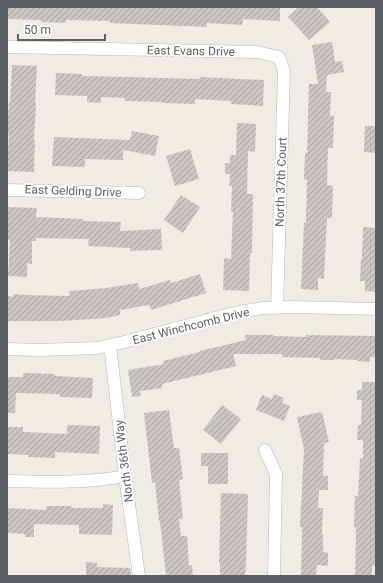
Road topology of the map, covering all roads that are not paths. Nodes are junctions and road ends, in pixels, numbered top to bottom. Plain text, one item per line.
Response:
1 (7, 47) edge
2 (279, 57) joint
3 (7, 190) edge
4 (138, 193) dead end
5 (277, 308) junction
6 (376, 309) edge
7 (110, 345) junction
8 (7, 349) edge
9 (265, 450) dead end
10 (125, 476) junction
11 (7, 481) edge
12 (139, 576) edge
13 (274, 576) edge

1 - 2 street, East Evans Drive
2 - 5 street, North 37th Court
3 - 4 street, East Gelding Drive
5 - 6 street, East Winchcomb Drive
5 - 7 street, East Winchcomb Drive
7 - 8 street, East Winchcomb Drive
7 - 10 street, North 36th Way
9 - 13 street
10 - 11 street
10 - 12 street, North 36th Way

